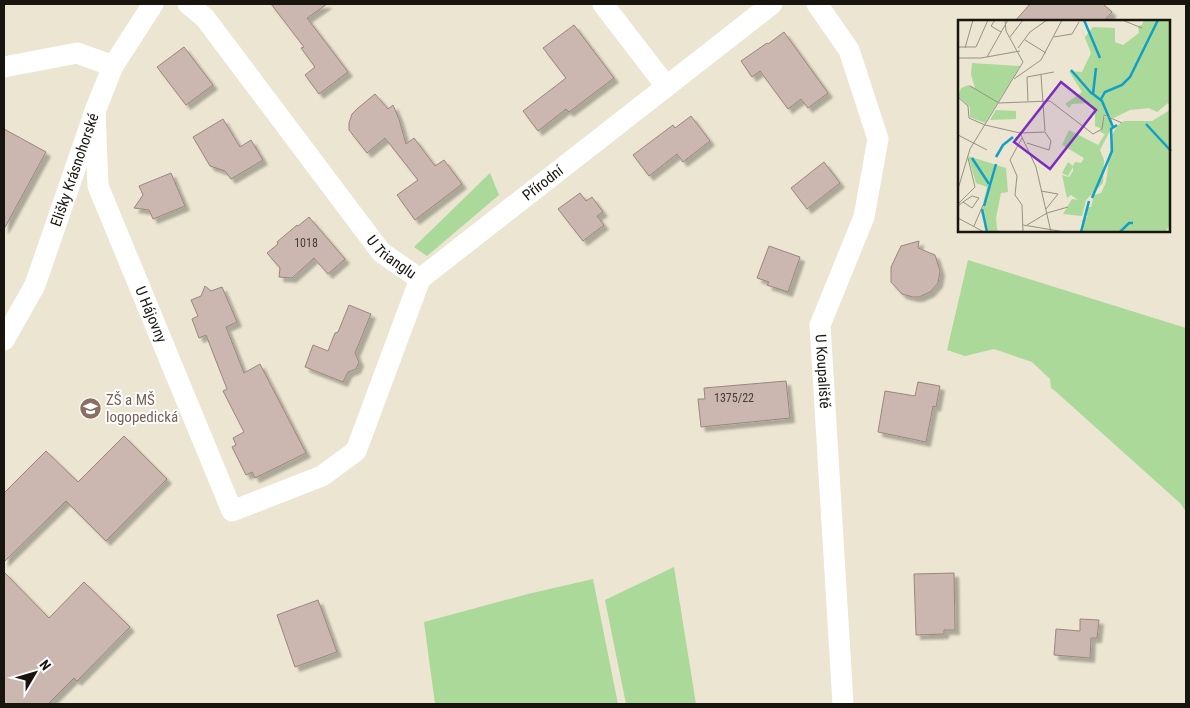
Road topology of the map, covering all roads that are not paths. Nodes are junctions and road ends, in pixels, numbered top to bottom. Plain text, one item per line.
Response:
1 (153, 4) edge
2 (188, 4) edge
3 (603, 4) edge
4 (772, 4) edge
5 (817, 4) edge
6 (113, 66) junction
7 (4, 67) edge
8 (666, 86) junction
9 (95, 111) junction
10 (420, 279) junction
11 (4, 340) edge
12 (232, 511) joint
13 (842, 704) edge

1 - 6 street, Elišky Krásnohorské
2 - 10 street, U Trianglu
3 - 8 street
4 - 8 street, Přírodní
5 - 13 street, U Koupaliště
6 - 7 street
6 - 9 street, Elišky Krásnohorské
8 - 10 street, Přírodní
9 - 11 street, Elišky Krásnohorské
9 - 12 street, U Hájovny
10 - 12 street, U Trianglu

